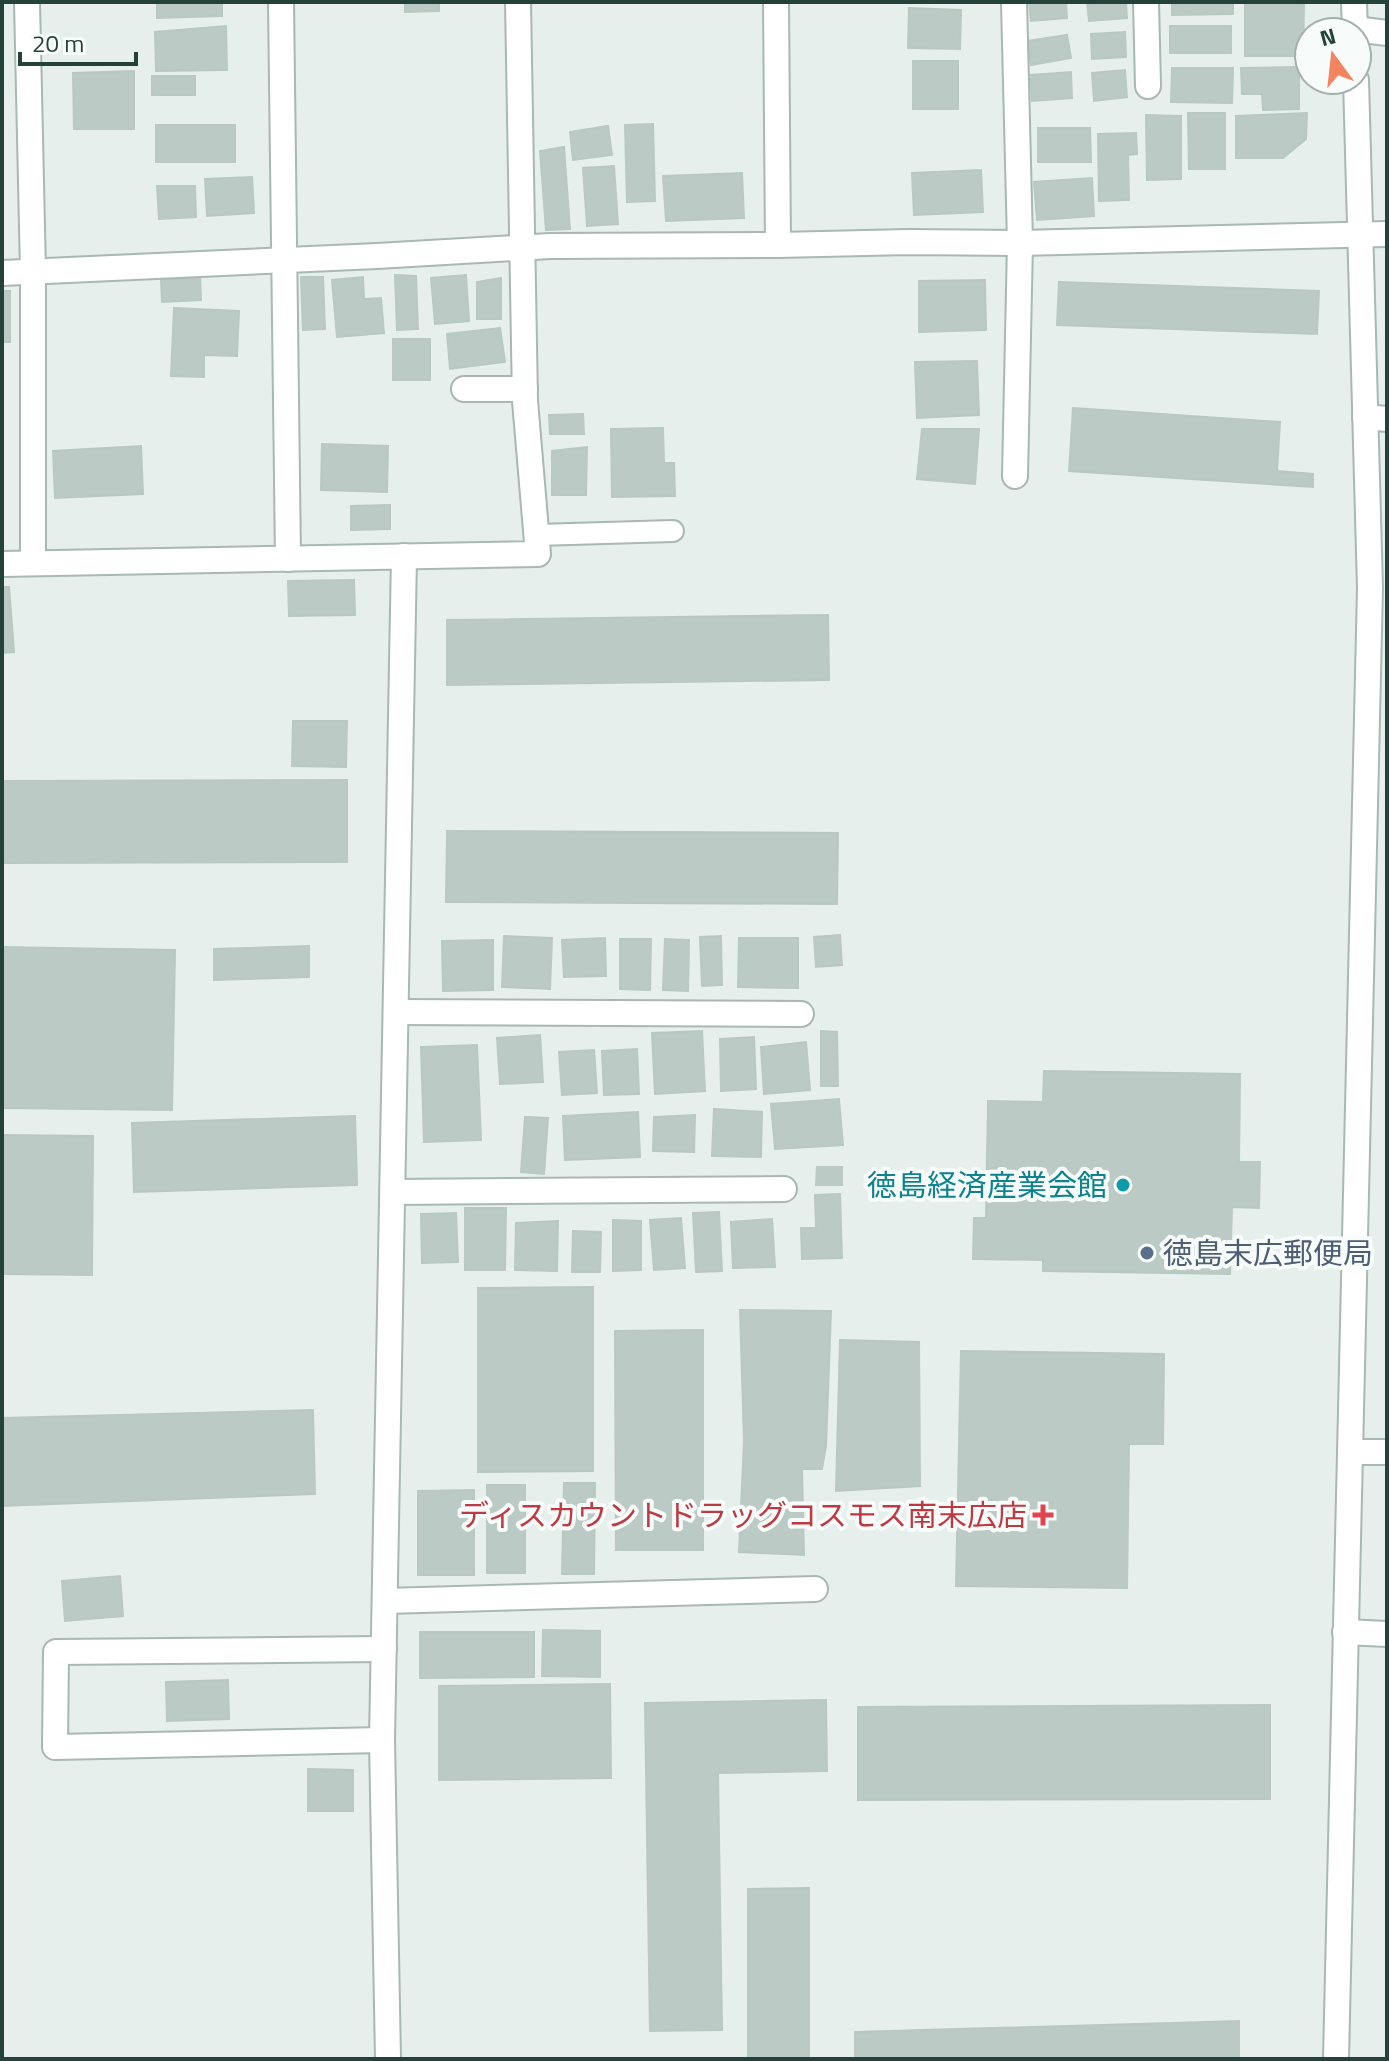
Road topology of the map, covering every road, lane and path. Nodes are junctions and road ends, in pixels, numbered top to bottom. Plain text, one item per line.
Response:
1 (27, 2) edge
2 (281, 2) edge
3 (518, 2) edge
4 (776, 2) edge
5 (1014, 2) edge
6 (1146, 2) edge
7 (1148, 86) dead end
8 (1356, 96) edge
9 (1360, 234) junction
10 (1387, 234) edge
11 (1020, 243) junction
12 (778, 245) junction
13 (522, 248) junction
14 (284, 260) junction
15 (33, 272) junction
16 (2, 273) edge
17 (464, 389) dead end
18 (525, 389) junction
19 (1376, 418) edge
20 (1015, 476) dead end
21 (673, 531) dead end
22 (537, 535) junction
23 (404, 556) junction
24 (288, 559) junction
25 (33, 563) junction
26 (2, 564) edge
27 (396, 1012) junction
28 (801, 1014) dead end
29 (784, 1189) dead end
30 (393, 1192) junction
31 (1350, 1452) junction
32 (1387, 1452) edge
33 (815, 1589) dead end
34 (385, 1601) junction
35 (1345, 1632) junction
36 (1387, 1634) edge
37 (384, 1649) junction
38 (382, 1740) junction
39 (388, 2059) edge
40 (1336, 2059) edge

1 - 15 street
2 - 14 street
3 - 13 street
4 - 12 street
5 - 11 street
6 - 7 street
8 - 9 street
9 - 10 street
9 - 11 street
9 - 19 street
11 - 12 street
11 - 20 street
12 - 13 street
13 - 14 street
13 - 18 street
14 - 15 street
14 - 24 street
15 - 16 street
15 - 25 street
17 - 18 street
18 - 22 street
19 - 31 street
21 - 22 lane
22 - 23 street
23 - 24 street
23 - 27 street
24 - 25 street
25 - 26 street
27 - 28 street
27 - 30 street
29 - 30 street
30 - 34 street
31 - 32 street
31 - 35 street
33 - 34 street
34 - 37 street
35 - 36 street
35 - 40 street
37 - 38 street
37 - 38 street
38 - 39 street

